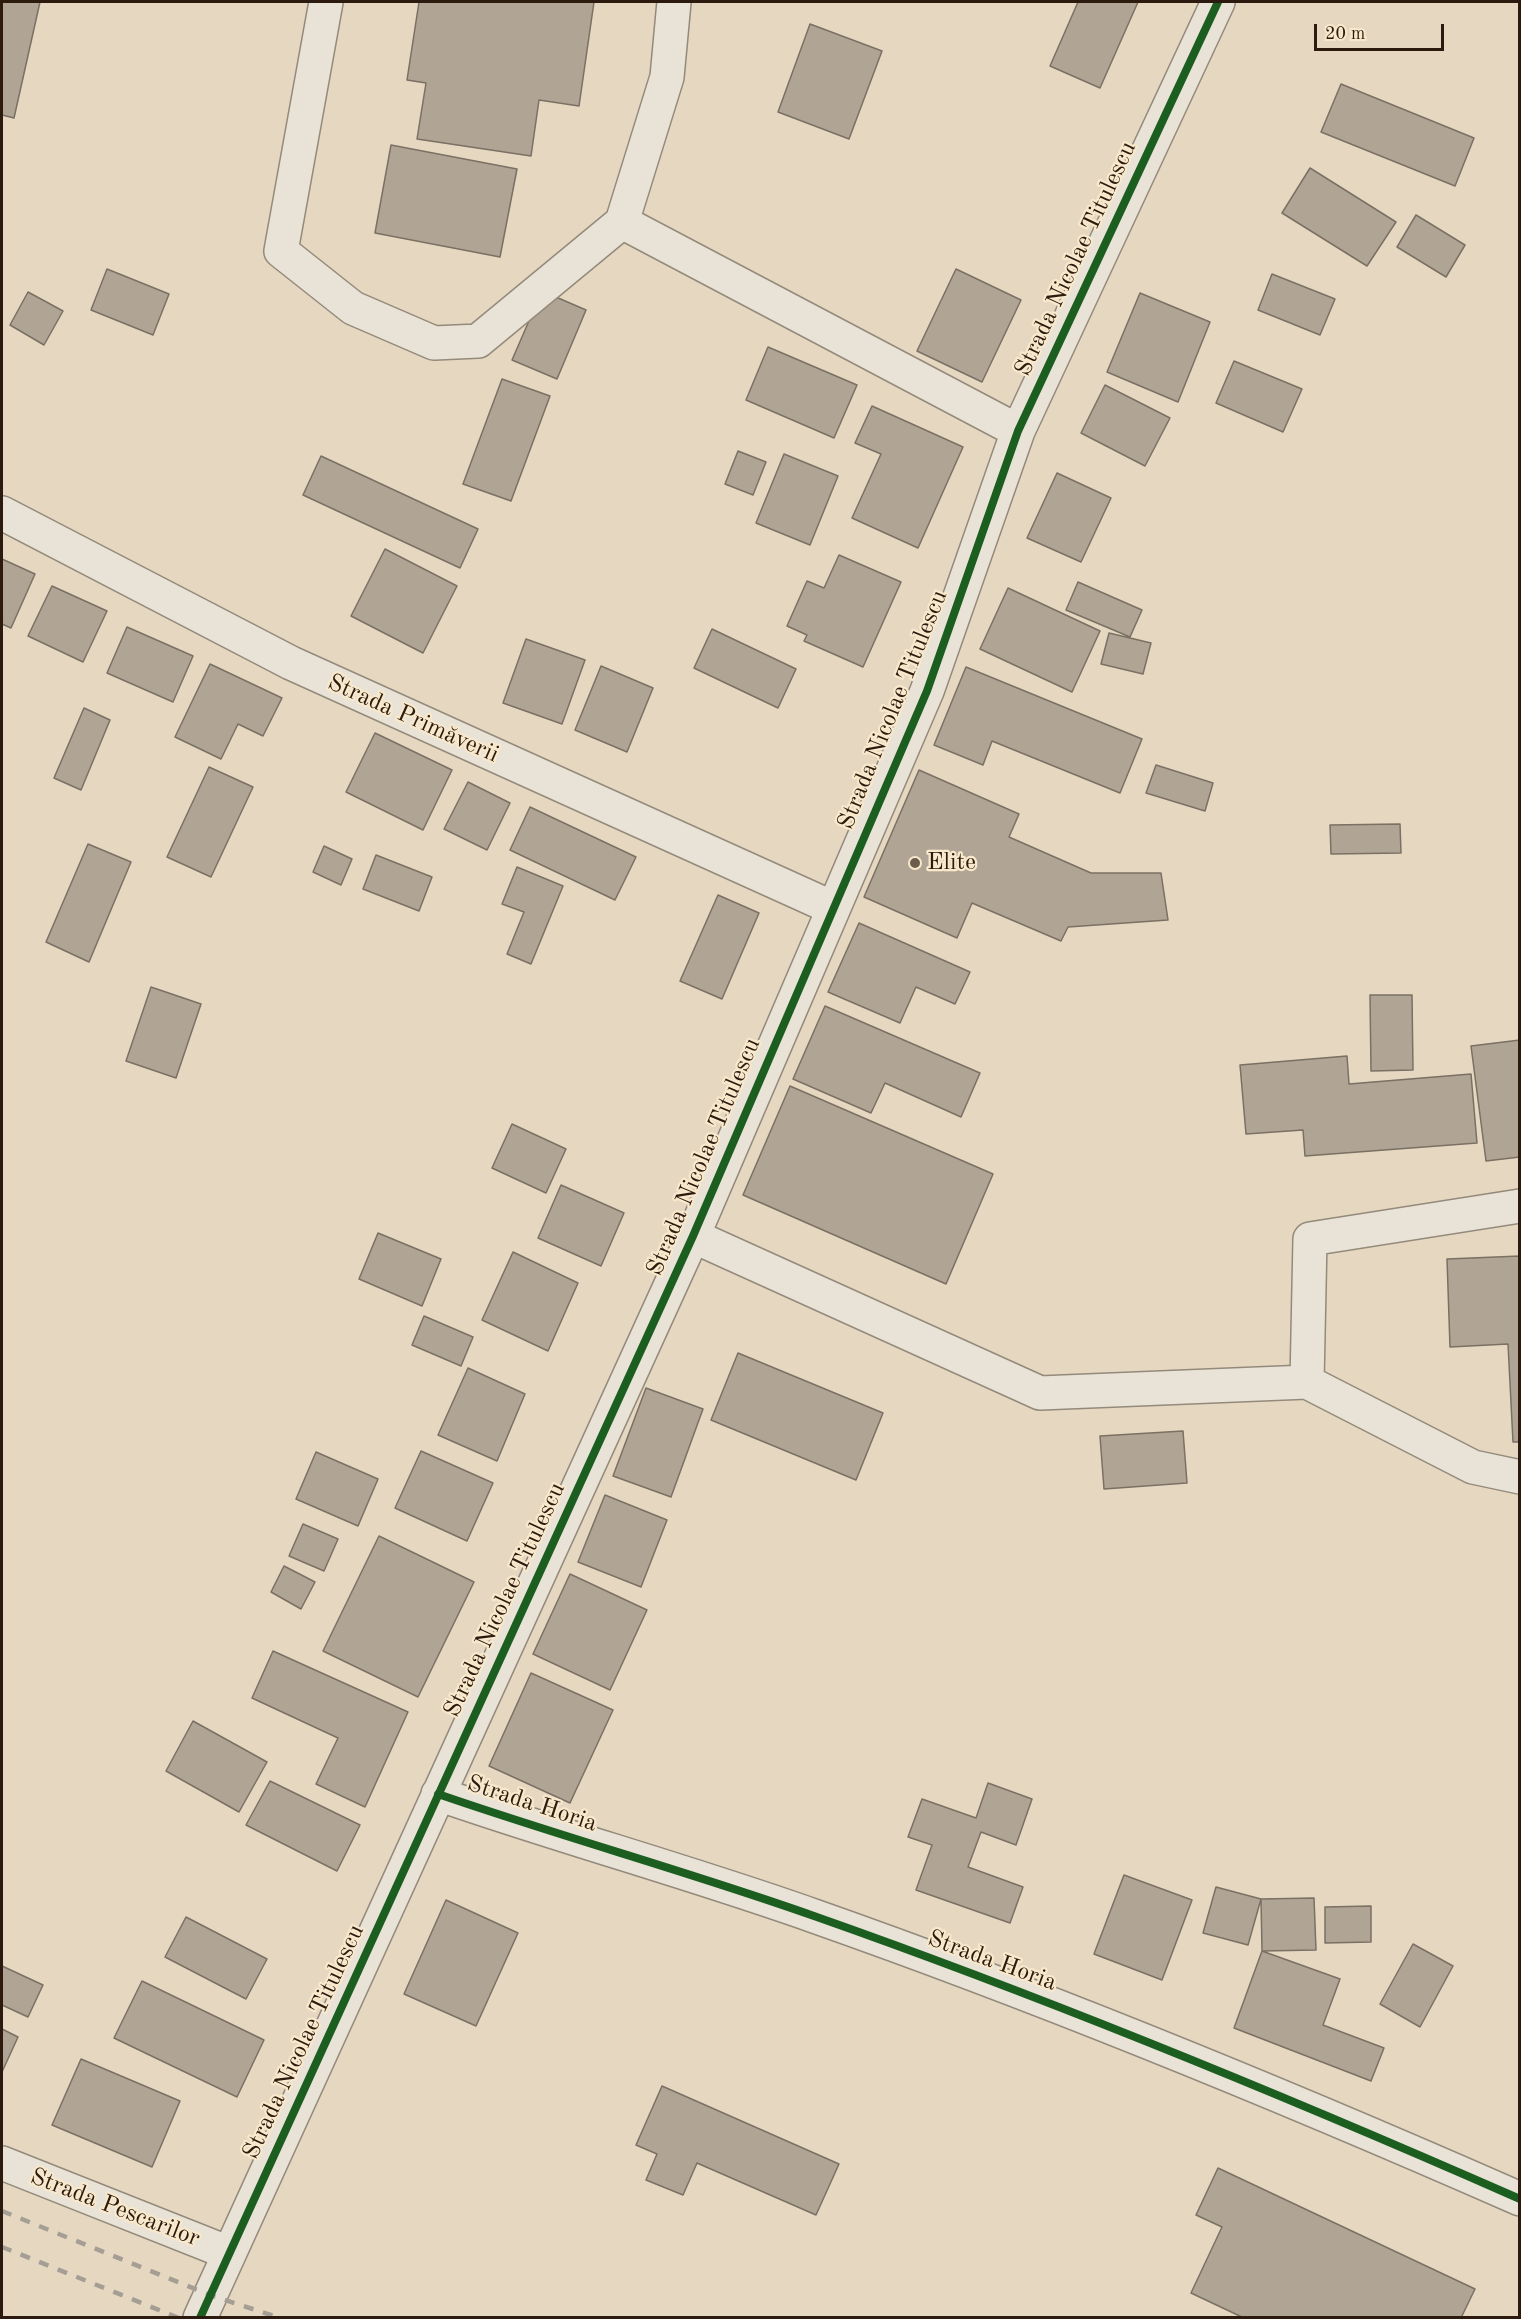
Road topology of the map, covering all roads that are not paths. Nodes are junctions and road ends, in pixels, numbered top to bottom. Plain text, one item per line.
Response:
1 (326, 2) edge
2 (674, 2) edge
3 (1218, 2) edge
4 (622, 222) junction
5 (1018, 430) junction
6 (2, 513) edge
7 (833, 908) junction
8 (1520, 1206) edge
9 (693, 1236) junction
10 (1306, 1382) junction
11 (1520, 1477) edge
12 (438, 1794) junction
13 (2, 2163) edge
14 (1520, 2199) edge
15 (229, 2253) junction
16 (200, 2318) edge

1 - 4 street
2 - 4 street
3 - 5 street, Strada Nicolae Titulescu
4 - 5 street
5 - 7 street, Strada Nicolae Titulescu
6 - 7 street, Strada Primăverii
7 - 9 street, Strada Nicolae Titulescu
8 - 10 street
9 - 10 street
9 - 12 street, Strada Nicolae Titulescu
10 - 11 street
12 - 14 street, Strada Horia
12 - 15 street, Strada Nicolae Titulescu
13 - 15 street, Strada Pescarilor
15 - 16 street, Strada Nicolae Titulescu

